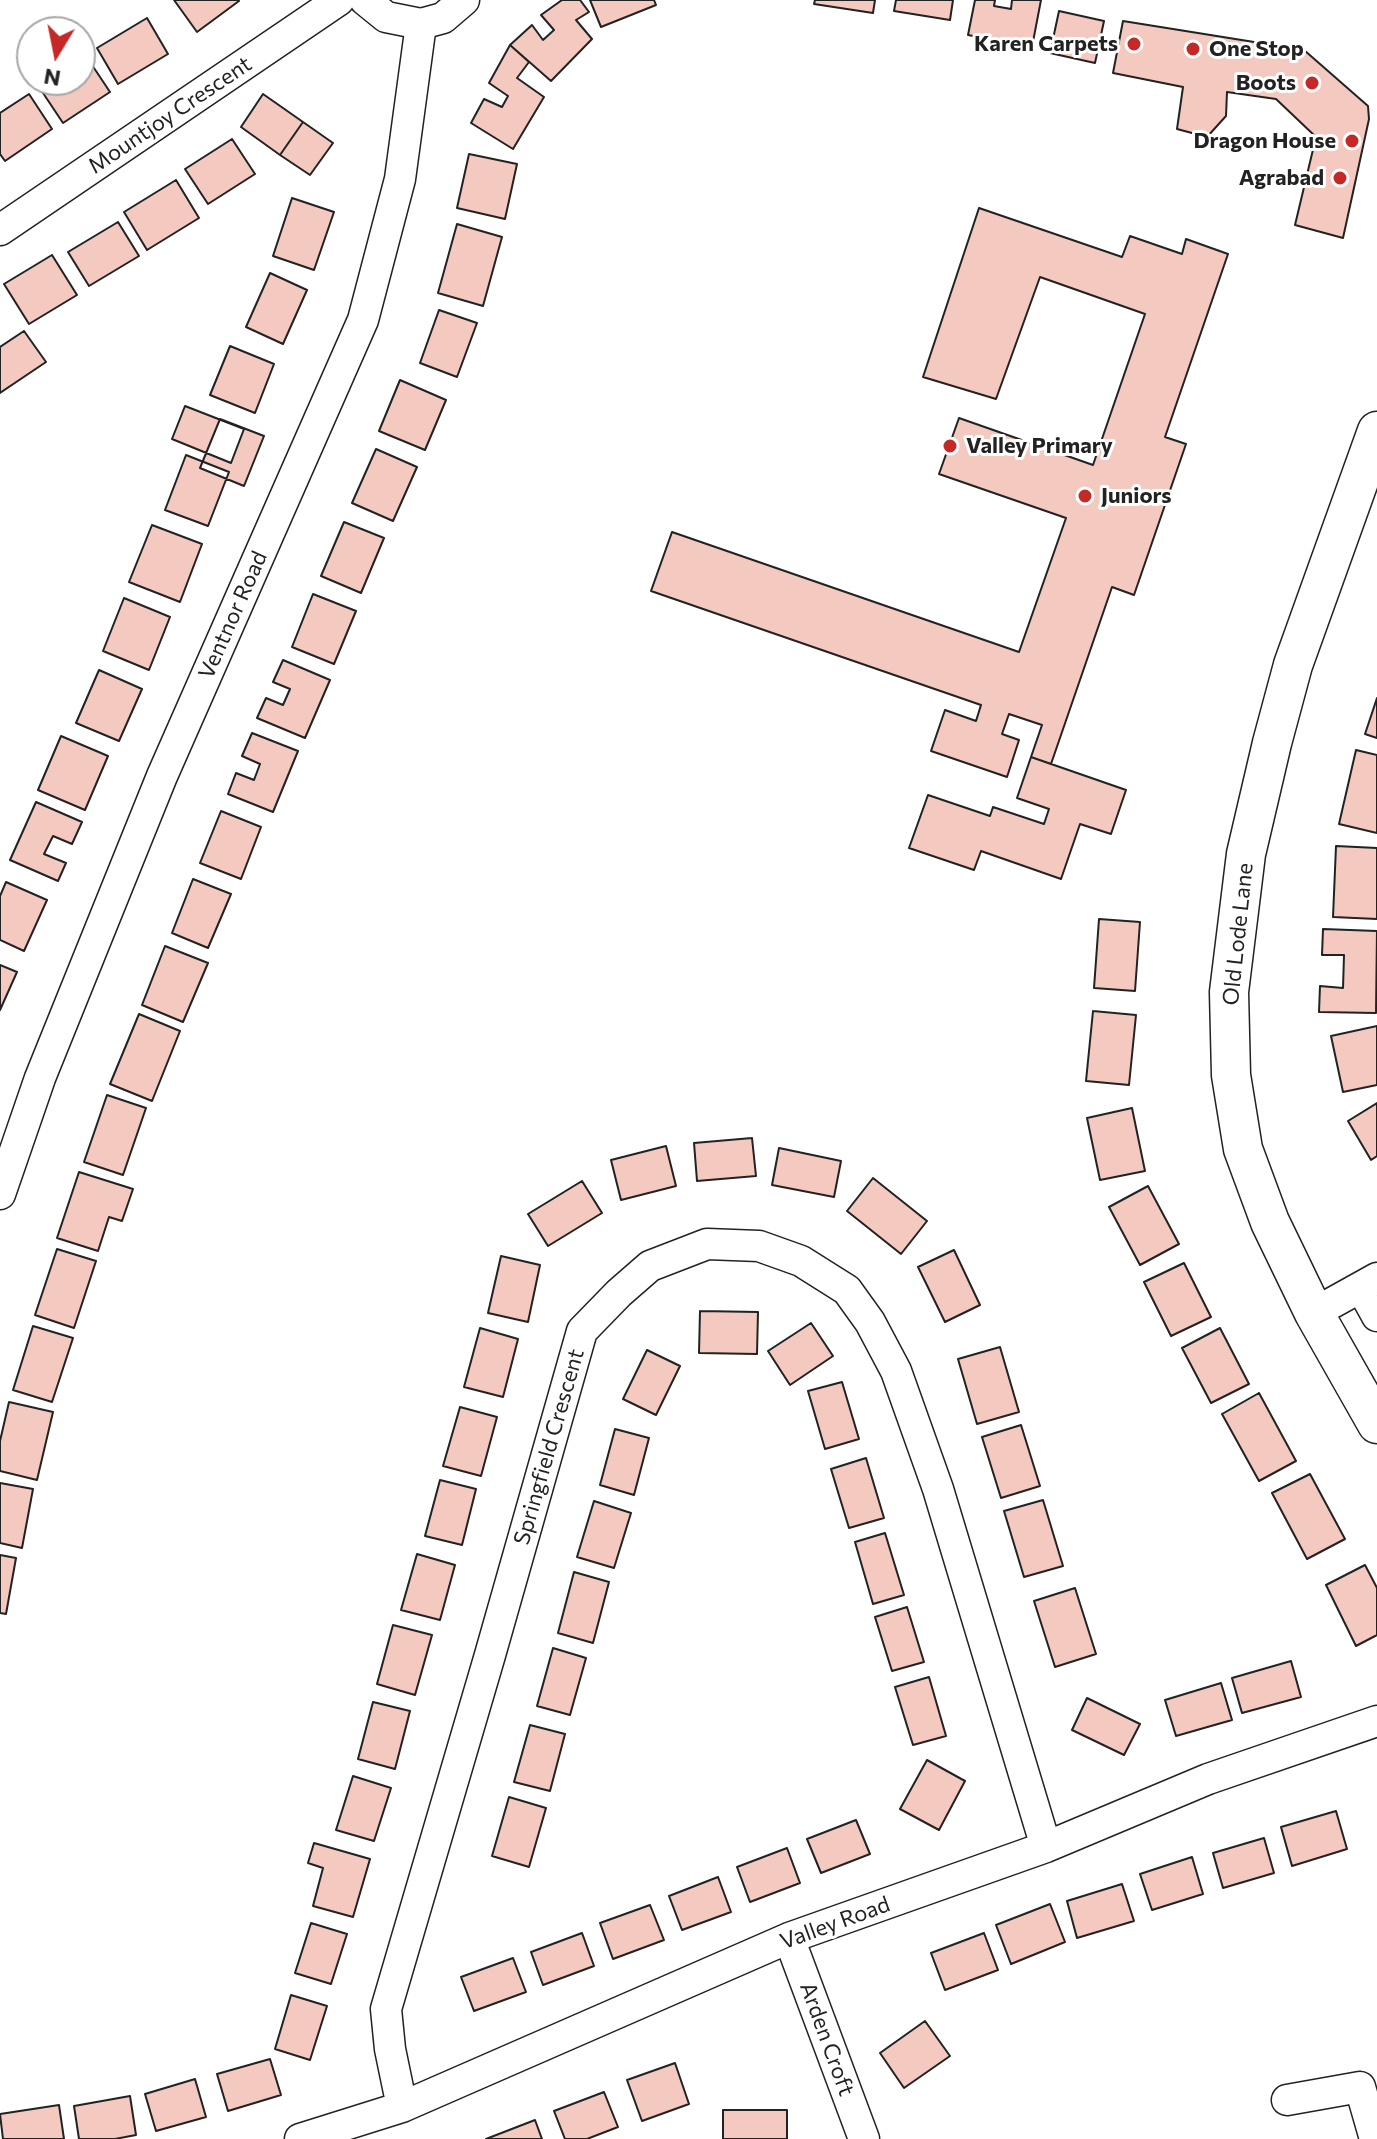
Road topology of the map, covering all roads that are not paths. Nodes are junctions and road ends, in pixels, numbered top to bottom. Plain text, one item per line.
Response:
1 (339, 0) edge
2 (365, 0) edge
3 (464, 0) edge
4 (421, 24) junction
5 (0, 230) edge
6 (1377, 431) edge
7 (0, 1194) edge
8 (1369, 1282) edge
9 (1314, 1313) junction
10 (1377, 1316) edge
11 (1377, 1424) edge
12 (1377, 1721) edge
13 (1046, 1847) junction
14 (789, 1938) junction
15 (1287, 2100) dead end
16 (402, 2107) junction
17 (300, 2139) edge
18 (864, 2139) edge
19 (1375, 2139) edge

1 - 5 street, Mountjoy Crescent
2 - 4 street
3 - 4 street
4 - 7 street, Ventnor Road
6 - 9 street, Old Lode Lane
8 - 9 street
8 - 10 street
9 - 11 street, Old Lode Lane
12 - 13 street, Valley Road
13 - 14 street, Valley Road
13 - 16 street, Springfield Crescent
14 - 16 street, Valley Road
14 - 18 street, Arden Croft
15 - 19 street
16 - 17 street, Valley Road

